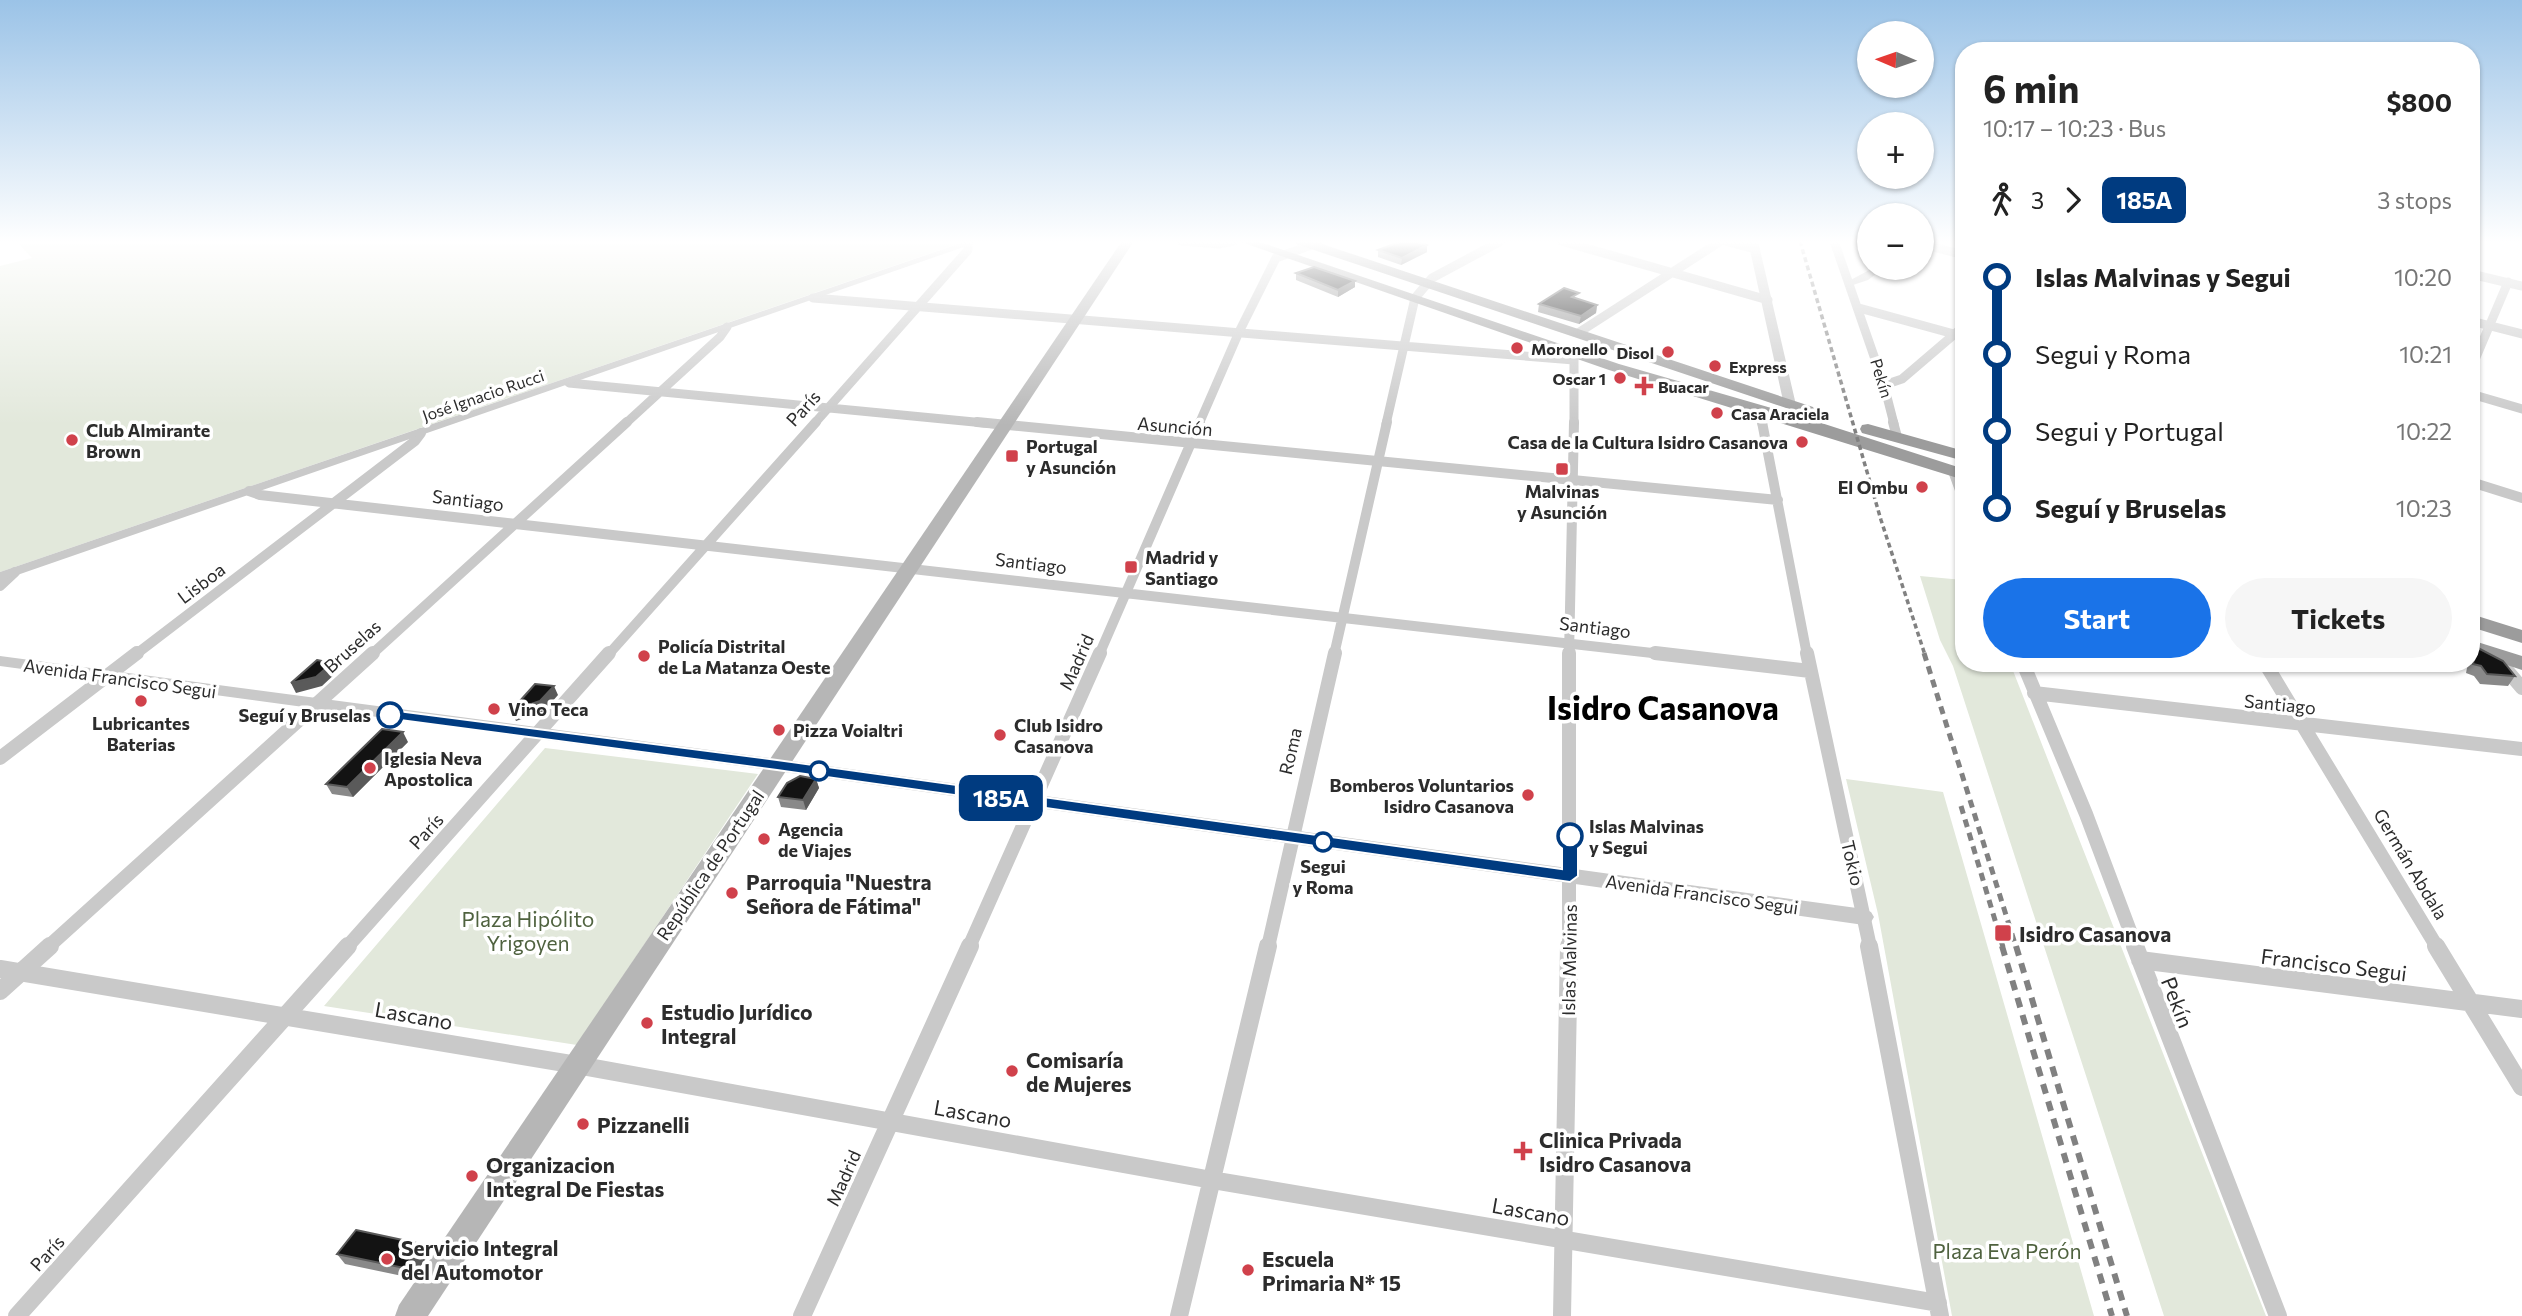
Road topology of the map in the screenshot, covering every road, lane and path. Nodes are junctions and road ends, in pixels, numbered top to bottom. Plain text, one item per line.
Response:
1 (800, 302) edge
2 (872, 302) edge
3 (923, 302) edge
4 (1089, 302) edge
5 (1254, 302) edge
6 (1414, 302) edge
7 (1427, 302) edge
8 (1485, 302) edge
9 (1625, 302) edge
10 (1769, 302) edge
11 (1857, 302) edge
12 (2499, 302) edge
13 (920, 306) junction
14 (1859, 308) junction
15 (1078, 319) junction
16 (2480, 324) edge
17 (2489, 326) junction
18 (727, 327) junction
19 (1239, 332) junction
20 (1578, 333) junction
21 (1954, 334) joint
22 (2522, 334) edge
23 (1405, 346) junction
24 (2480, 348) edge
25 (1577, 357) junction
26 (569, 383) junction
27 (1884, 385) junction
28 (661, 393) junction
29 (2480, 397) edge
30 (1790, 405) junction
31 (828, 409) junction
32 (2522, 409) edge
33 (1760, 412) junction
34 (1006, 427) junction
35 (421, 433) junction
36 (1898, 437) junction
37 (1191, 445) junction
38 (1955, 453) edge
39 (1379, 462) junction
40 (1955, 472) edge
41 (1574, 480) junction
42 (2480, 485) edge
43 (249, 491) junction
44 (2522, 498) edge
45 (1778, 500) junction
46 (336, 502) junction
47 (518, 524) junction
48 (707, 544) junction
49 (911, 567) junction
50 (15, 572) junction
51 (0, 577) edge
52 (0, 586) edge
53 (1127, 592) junction
54 (1343, 617) junction
55 (2480, 623) edge
56 (2522, 637) edge
57 (1569, 641) junction
58 (2480, 649) edge
59 (2494, 654) junction
60 (0, 661) edge
61 (2522, 663) edge
62 (1810, 671) junction
63 (2026, 672) edge
64 (2270, 672) edge
65 (107, 676) junction
66 (2522, 688) edge
67 (2034, 693) junction
68 (316, 705) junction
69 (2303, 724) junction
70 (539, 735) junction
71 (2522, 749) edge
72 (0, 758) edge
73 (777, 765) junction
74 (1035, 803) junction
75 (1291, 838) junction
76 (1570, 876) junction
77 (1864, 917) junction
78 (2140, 960) junction
79 (0, 969) edge
80 (21, 972) junction
81 (0, 991) edge
82 (2472, 1003) junction
83 (2522, 1009) edge
84 (285, 1016) junction
85 (577, 1065) junction
86 (2522, 1087) edge
87 (891, 1121) junction
88 (1212, 1180) junction
89 (1563, 1240) junction
90 (1939, 1310) edge
91 (17, 1316) edge
92 (410, 1316) edge
93 (802, 1316) edge
94 (1180, 1316) edge
95 (1562, 1316) edge
96 (2278, 1316) edge

1 - 18 street, José Ignacio Rucci
2 - 13 street
3 - 13 street, París
4 - 15 main road, República de Portugal
5 - 19 street, Madrid
6 - 23 street, Roma
7 - 25 highway
8 - 20 highway
9 - 20 street
10 - 30 street
11 - 14 street, Pekín
12 - 17 street
13 - 15 street
13 - 31 street, París
14 - 21 street
14 - 27 street, Pekín
15 - 19 street
15 - 34 main road, República de Portugal
16 - 17 street
17 - 22 street
17 - 24 street
18 - 26 street, José Ignacio Rucci
18 - 28 street, Bruselas
19 - 23 street
19 - 37 street, Madrid
20 - 30 highway
21 - 27 street
23 - 25 street
23 - 39 street, Roma
25 - 33 highway
25 - 41 street, Islas Malvinas
26 - 28 street, Asunción
26 - 35 street, José Ignacio Rucci
27 - 36 street, Pekín
28 - 31 street, Asunción
28 - 47 street, Bruselas
29 - 32 street
30 - 36 highway
31 - 34 street, Asunción
31 - 48 street, París
33 - 40 highway
33 - 45 street, Tokio
34 - 37 street, Asunción
34 - 49 main road, República de Portugal
35 - 43 street, José Ignacio Rucci
35 - 46 street, Lisboa
36 - 38 highway
37 - 39 street, Asunción
37 - 53 street, Madrid
39 - 41 street, Asunción
39 - 54 street, Roma
41 - 45 street, Asunción
41 - 57 street, Islas Malvinas
42 - 44 street
43 - 46 street, Santiago
43 - 50 street, José Ignacio Rucci
45 - 62 street, Tokio
46 - 47 street, Santiago
46 - 65 street, Lisboa
47 - 48 street, Santiago
47 - 68 street, Bruselas
48 - 49 street, Santiago
48 - 70 street, París
49 - 53 street, Santiago
49 - 73 main road, República de Portugal
50 - 51 street, José Ignacio Rucci
50 - 52 street
53 - 54 street, Santiago
53 - 74 street, Madrid
54 - 57 street, Santiago
54 - 75 street, Roma
55 - 56 highway
57 - 62 street, Santiago
57 - 76 street, Islas Malvinas
58 - 59 highway
59 - 61 highway
59 - 66 street
60 - 65 street, Avenida Francisco Segui
62 - 77 street, Tokio
63 - 67 street, Pekín
64 - 69 street, Germán Abdala
65 - 68 street, Avenida Francisco Segui
65 - 72 street, Lisboa
67 - 69 street, Santiago
67 - 78 street, Pekín
68 - 70 street, Avenida Francisco Segui
68 - 80 street, Bruselas
69 - 71 street, Santiago
69 - 82 street, Germán Abdala
70 - 73 street, Avenida Francisco Segui
70 - 84 street, París
73 - 74 street, Avenida Francisco Segui
73 - 85 main road, República de Portugal
74 - 75 street, Avenida Francisco Segui
74 - 87 street, Madrid
75 - 76 street, Avenida Francisco Segui
75 - 88 street, Roma
76 - 77 street, Avenida Francisco Segui
76 - 89 street, Islas Malvinas
77 - 90 street, Tokio
78 - 82 street, Francisco Segui
78 - 96 street, Pekín
79 - 80 street, Lascano
80 - 81 street, Bruselas
80 - 84 street, Lascano
82 - 83 street, Francisco Segui
82 - 86 street, Germán Abdala
84 - 85 street, Lascano
84 - 91 street, París
85 - 87 street, Lascano
85 - 92 main road, República de Portugal
87 - 88 street, Lascano
87 - 93 street, Madrid
88 - 89 street, Lascano
88 - 94 street, Roma
89 - 90 street, Lascano
89 - 95 street, Islas Malvinas

